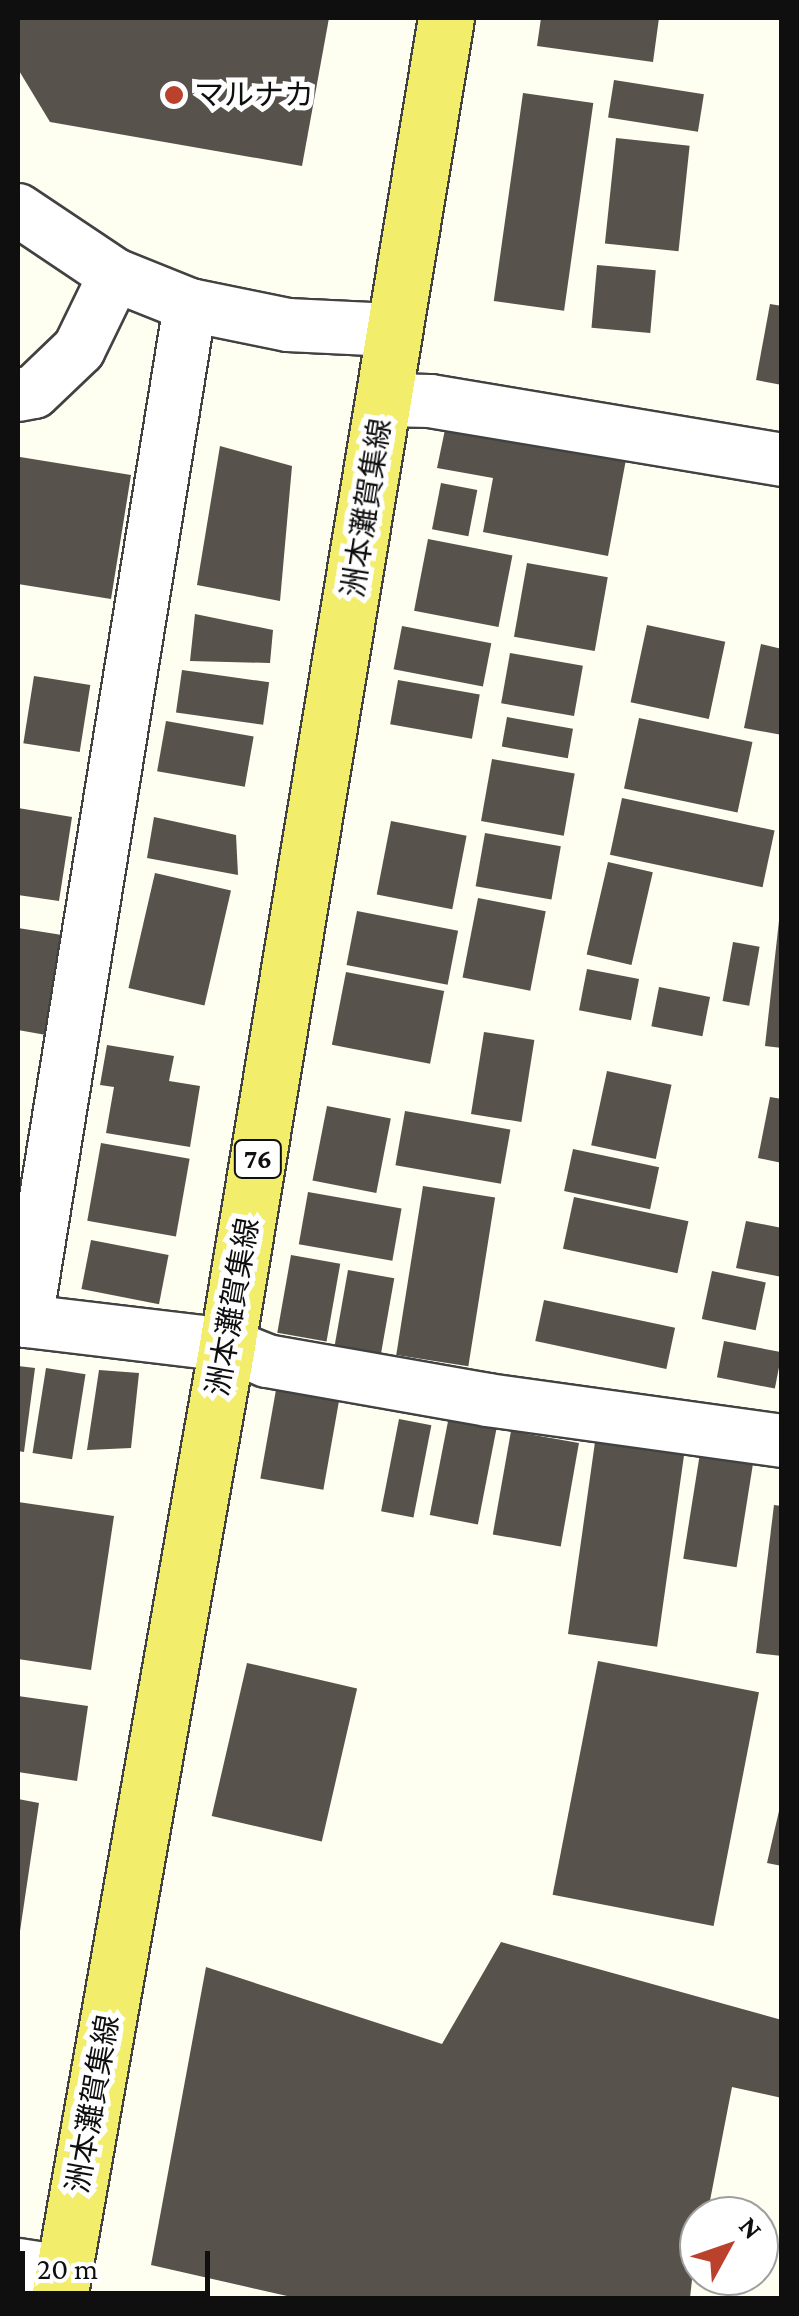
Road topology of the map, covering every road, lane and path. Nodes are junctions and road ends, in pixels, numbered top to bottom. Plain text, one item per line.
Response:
1 (446, 18) edge
2 (18, 210) edge
3 (115, 275) junction
4 (190, 306) junction
5 (392, 330) junction
6 (18, 395) edge
7 (385, 400) junction
8 (782, 460) edge
9 (22, 1320) edge
10 (227, 1345) junction
11 (782, 1442) edge
12 (47, 2278) edge

1 - 5 main road, 洲本灘賀集線 / 76
2 - 3 street
3 - 4 street
3 - 6 street
4 - 5 street
4 - 9 street
5 - 7 main road, 洲本灘賀集線 / 76
7 - 8 street
7 - 10 main road, 洲本灘賀集線 / 76
9 - 10 street
10 - 11 street
10 - 12 main road, 洲本灘賀集線 / 76

